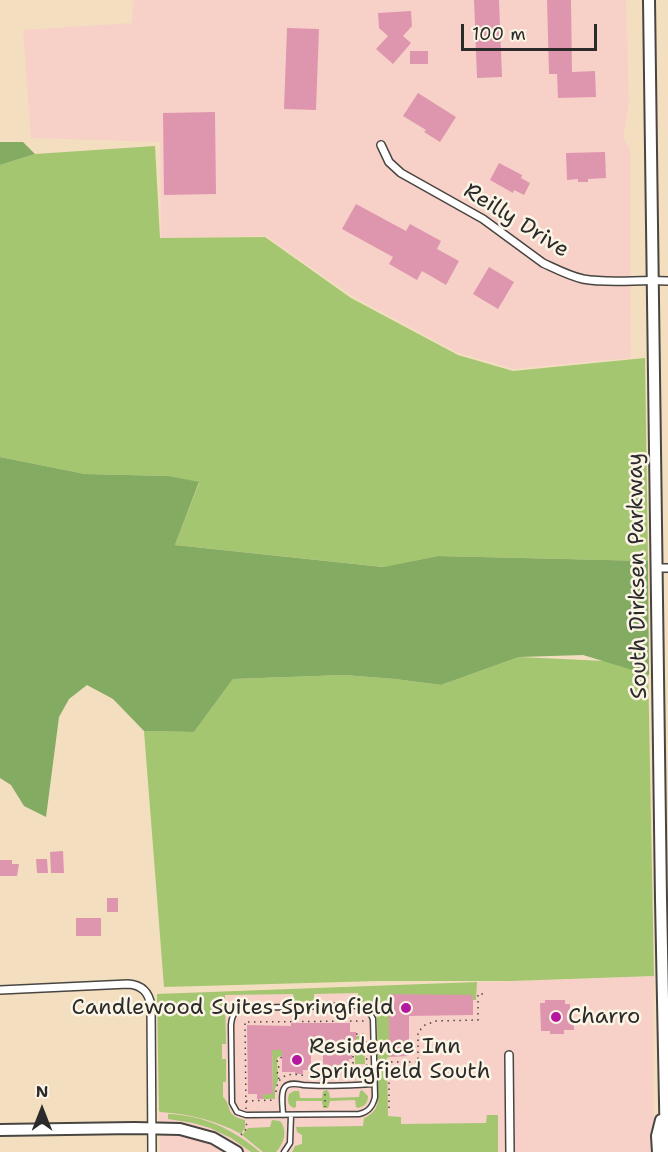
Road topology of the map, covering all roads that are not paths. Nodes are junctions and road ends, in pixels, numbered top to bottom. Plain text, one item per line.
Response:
1 (649, 4) edge
2 (381, 145) dead end
3 (653, 280) junction
4 (668, 282) edge
5 (663, 568) edge
6 (664, 711) edge
7 (0, 990) edge
8 (666, 1010) edge
9 (509, 1055) dead end
10 (374, 1084) junction
11 (665, 1105) junction
12 (283, 1115) junction
13 (291, 1115) junction
14 (152, 1128) junction
15 (0, 1130) edge
16 (152, 1152) edge
17 (237, 1152) edge
18 (284, 1152) edge
19 (510, 1152) edge
20 (658, 1152) edge
21 (666, 1152) edge

1 - 3 main road, South Dirksen Parkway
2 - 3 street, Reilly Drive
3 - 4 street, Reilly Drive
3 - 5 main road, South Dirksen Parkway
5 - 6 main road, South Dirksen Parkway
6 - 8 main road, South Dirksen Parkway
7 - 14 street
8 - 11 main road, South Dirksen Parkway
9 - 19 street
10 - 12 lane
10 - 12 lane
10 - 13 lane
11 - 20 main road
11 - 21 main road, South Dirksen Parkway
12 - 13 lane
13 - 18 lane
14 - 15 main road
14 - 16 street
14 - 17 main road

